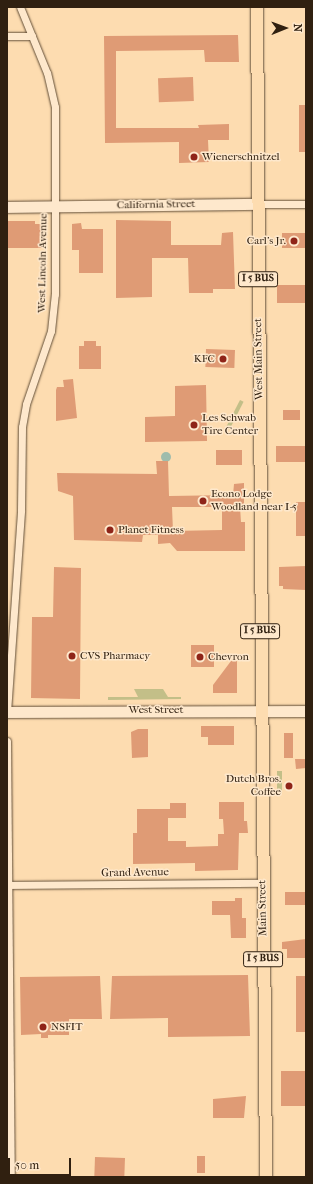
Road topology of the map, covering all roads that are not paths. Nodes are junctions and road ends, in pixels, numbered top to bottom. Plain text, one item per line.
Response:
1 (20, 7) edge
2 (256, 7) edge
3 (7, 36) edge
4 (32, 36) junction
5 (258, 204) junction
6 (306, 204) edge
7 (7, 206) edge
8 (55, 206) junction
9 (261, 711) junction
10 (306, 711) edge
11 (7, 712) edge
12 (7, 741) edge
13 (262, 883) junction
14 (8, 885) junction
15 (8, 970) edge
16 (11, 1177) edge
17 (266, 1177) edge

1 - 4 street, West Lincoln Avenue
2 - 5 main road, West Main Street / I 5 BUS
3 - 4 street
4 - 8 street, West Lincoln Avenue
5 - 6 street, California Street
5 - 8 main road, California Street
5 - 9 main road, West Main Street / I 5 BUS
7 - 8 main road, California Street
8 - 11 street, West Lincoln Avenue
9 - 10 main road, West Street
9 - 11 main road, West Street
9 - 13 main road, Main Street / I 5 BUS
12 - 14 street
13 - 14 street, Grand Avenue
13 - 17 main road, Main Street / I 5 BUS
14 - 15 street
15 - 16 street

